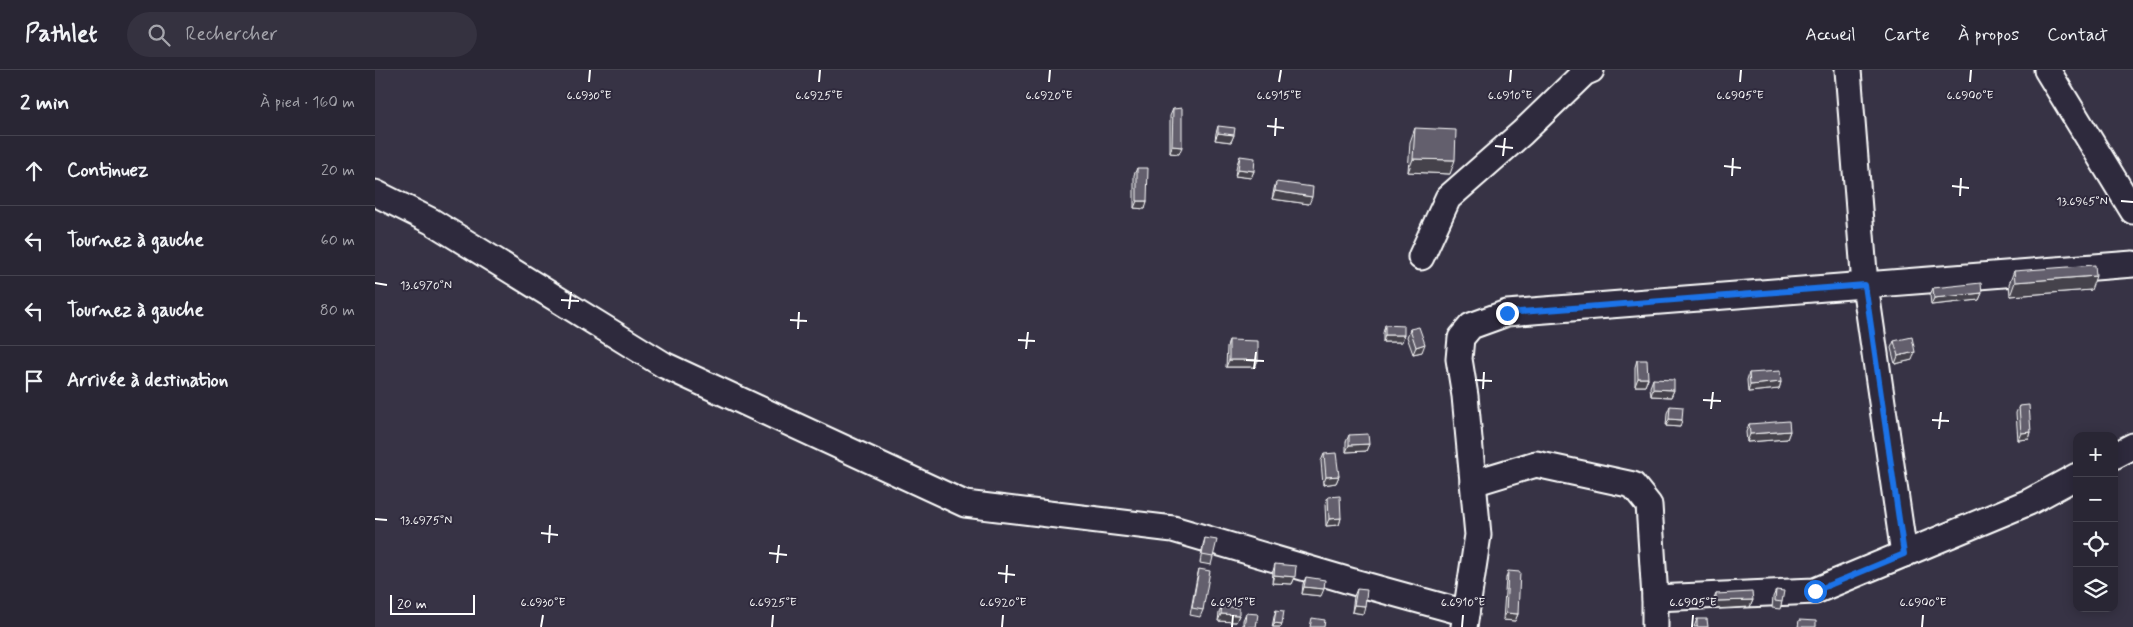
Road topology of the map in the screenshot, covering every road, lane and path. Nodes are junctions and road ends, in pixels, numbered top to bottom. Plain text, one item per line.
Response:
1 (1591, 70) edge
2 (1848, 70) edge
3 (2047, 70) edge
4 (375, 193) edge
5 (2133, 211) edge
6 (1421, 257) dead end
7 (2133, 264) edge
8 (1865, 285) junction
9 (2133, 446) edge
10 (2118, 454) edge
11 (2075, 477) edge
12 (1473, 483) junction
13 (1904, 554) junction
14 (1655, 598) junction
15 (1465, 620) edge
16 (1655, 627) edge

1 - 6 street
2 - 8 street
3 - 5 street
4 - 15 street
7 - 8 street
8 - 12 street
8 - 13 street
9 - 10 street
11 - 13 street
12 - 14 street
12 - 15 street
13 - 14 street
14 - 16 street

